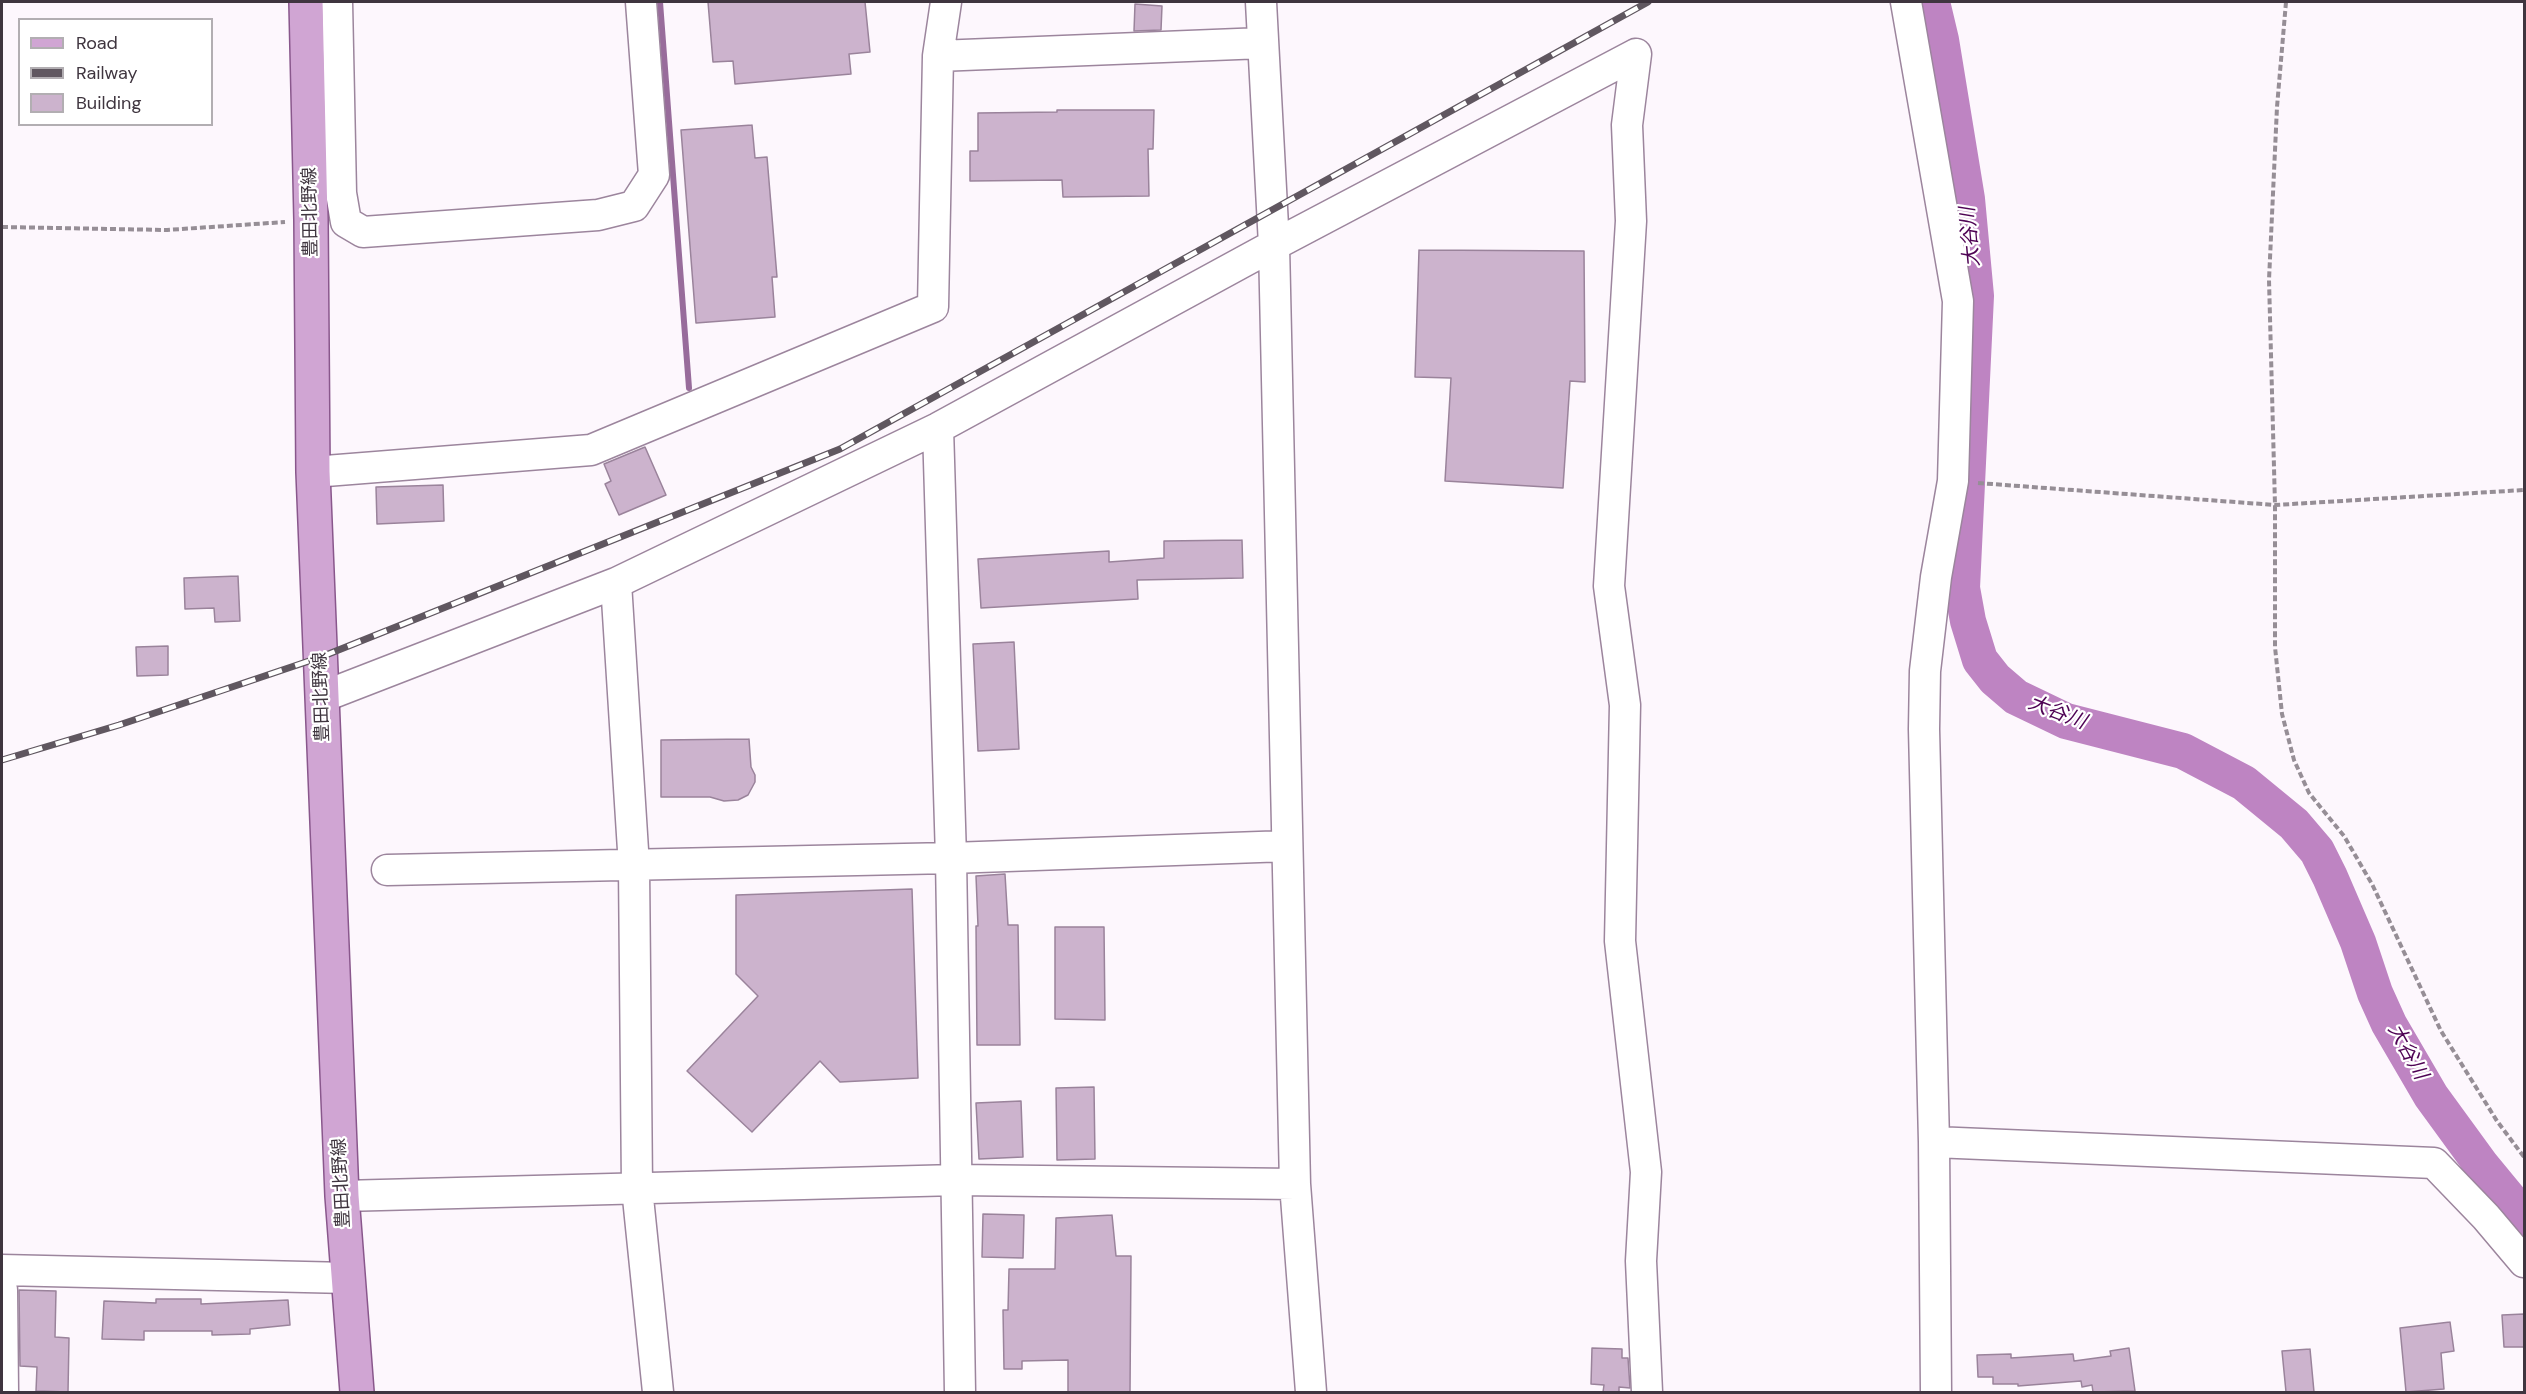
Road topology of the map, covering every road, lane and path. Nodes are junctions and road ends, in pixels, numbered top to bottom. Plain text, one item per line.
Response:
1 (306, 2) edge
2 (337, 2) edge
3 (641, 2) edge
4 (946, 2) edge
5 (1261, 2) edge
6 (1906, 2) edge
7 (2286, 2) edge
8 (1263, 44) junction
9 (938, 56) junction
10 (311, 220) junction
11 (2, 227) edge
12 (1274, 245) junction
13 (938, 428) junction
14 (313, 472) junction
15 (1996, 484) dead end
16 (2524, 490) edge
17 (2275, 505) junction
18 (616, 583) junction
19 (322, 697) junction
20 (1287, 846) junction
21 (951, 858) junction
22 (634, 866) junction
23 (387, 870) dead end
24 (1934, 1142) junction
25 (2524, 1157) edge
26 (957, 1180) junction
27 (1295, 1184) junction
28 (637, 1188) junction
29 (342, 1196) junction
30 (2524, 1262) edge
31 (2, 1270) edge
32 (348, 1278) junction
33 (2, 1290) edge
34 (3, 1392) edge
35 (357, 1392) edge
36 (658, 1392) edge
37 (960, 1392) edge
38 (1311, 1392) edge
39 (1647, 1392) edge
40 (1936, 1392) edge

1 - 10 main road, 豊田北野線
2 - 3 street
4 - 9 street
5 - 8 street
6 - 24 street
7 - 17 path
8 - 9 street
8 - 12 street
9 - 14 street
10 - 11 path
10 - 14 main road, 豊田北野線
12 - 13 street
12 - 20 street
12 - 39 street
13 - 18 street
13 - 21 street
14 - 19 main road, 豊田北野線
15 - 17 path
16 - 17 path
17 - 25 path
18 - 19 street
18 - 22 street
19 - 29 main road, 豊田北野線
20 - 21 street
20 - 27 street
21 - 22 street
21 - 26 street
22 - 23 street
22 - 28 street
24 - 30 street
24 - 40 street
26 - 27 street
26 - 28 street
26 - 37 street
27 - 38 street
28 - 29 street
28 - 36 street
29 - 32 main road, 豊田北野線
31 - 32 street
32 - 35 main road, 豊田北野線
33 - 34 street

